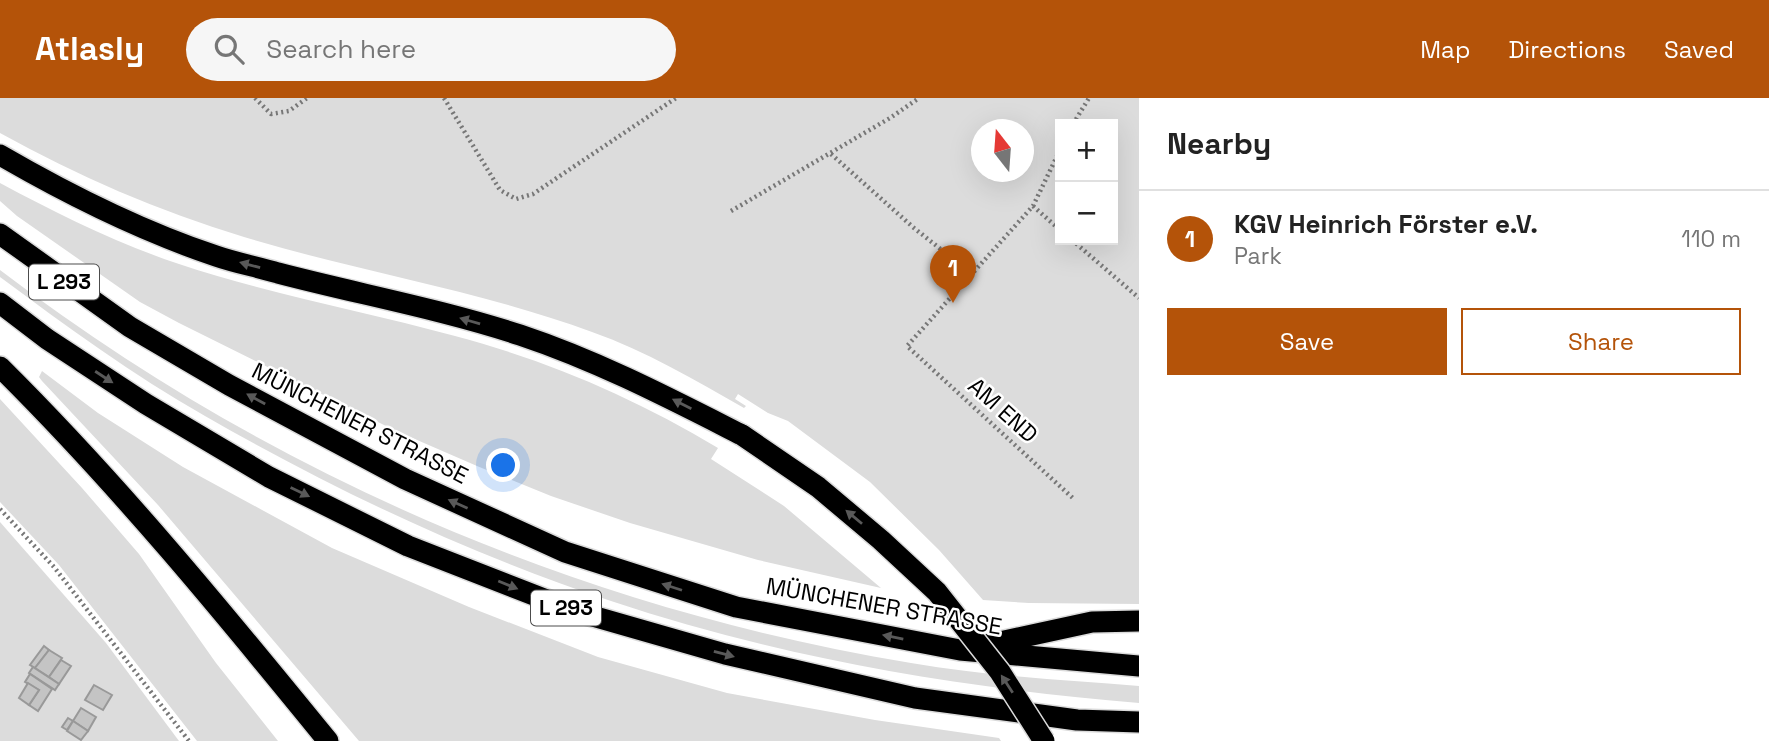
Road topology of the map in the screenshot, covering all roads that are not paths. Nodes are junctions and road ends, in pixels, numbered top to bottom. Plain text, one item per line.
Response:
1 (0, 155) edge
2 (0, 234) edge
3 (0, 303) edge
4 (0, 366) edge
5 (1139, 621) edge
6 (960, 650) junction
7 (1139, 666) edge
8 (1139, 722) edge
9 (328, 741) edge
10 (1044, 741) edge

10 -> 1 highway, bridge
6 -> 2 highway, MÜNCHENER STRASSE / L 293
3 -> 8 highway, L 293
4 - 9 highway
5 - 6 highway
6 - 7 highway, MÜNCHENER STRASSE / L 293

